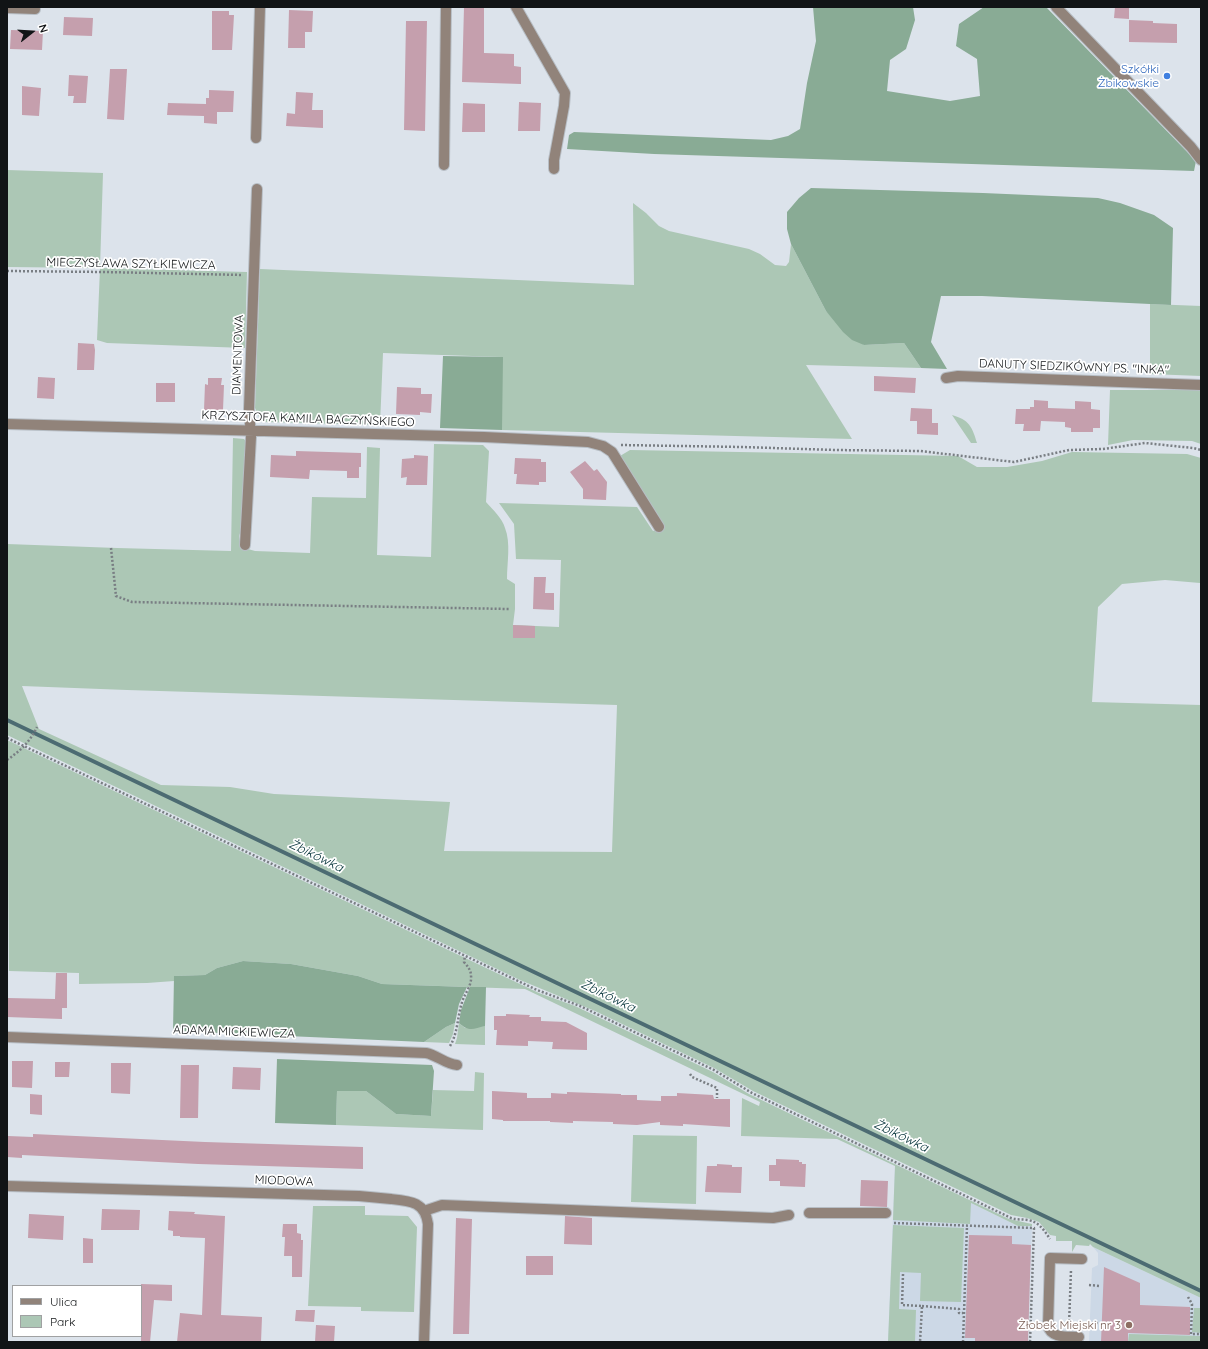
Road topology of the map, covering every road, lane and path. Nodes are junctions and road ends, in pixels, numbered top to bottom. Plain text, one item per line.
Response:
1 (260, 7) edge
2 (446, 7) edge
3 (516, 7) edge
4 (1056, 7) edge
5 (7, 8) edge
6 (35, 9) dead end
7 (256, 138) dead end
8 (1201, 160) edge
9 (444, 165) dead end
10 (554, 169) dead end
11 (257, 189) dead end
12 (7, 272) edge
13 (254, 276) junction
14 (946, 378) dead end
15 (1201, 385) edge
16 (7, 424) edge
17 (250, 430) junction
18 (607, 448) junction
19 (1201, 450) edge
20 (659, 527) dead end
21 (245, 546) dead end
22 (111, 548) dead end
23 (509, 609) dead end
24 (37, 727) dead end
25 (7, 738) edge
26 (25, 746) junction
27 (7, 760) edge
28 (465, 956) junction
29 (7, 1037) edge
30 (450, 1046) dead end
31 (457, 1065) dead end
32 (690, 1074) dead end
33 (717, 1098) dead end
34 (7, 1186) edge
35 (424, 1211) junction
36 (809, 1213) dead end
37 (886, 1213) dead end
38 (789, 1214) dead end
39 (894, 1223) dead end
40 (967, 1226) junction
41 (1050, 1239) dead end
42 (1082, 1259) dead end
43 (1071, 1266) dead end
44 (903, 1274) dead end
45 (1089, 1285) dead end
46 (1100, 1286) dead end
47 (1188, 1297) dead end
48 (922, 1306) junction
49 (963, 1313) junction
50 (1088, 1322) dead end
51 (1098, 1323) dead end
52 (1069, 1328) dead end
53 (1201, 1334) edge
54 (1079, 1337) dead end
55 (424, 1342) edge
56 (920, 1342) edge
57 (962, 1342) edge
58 (1030, 1342) edge

1 - 7 street
2 - 9 street
3 - 10 street
4 - 8 street
5 - 6 street
11 - 13 street, DIAMENTOWA
12 - 13 path, MIECZYSŁAWA SZYŁKIEWICZA
13 - 17 street, DIAMENTOWA
14 - 15 street, DANUTY SIEDZIKÓWNY PS. "INKA"
16 - 17 street, KRZYSZTOFA KAMILA BACZYŃSKIEGO
17 - 18 street, KRZYSZTOFA KAMILA BACZYŃSKIEGO
17 - 21 street, DIAMENTOWA
18 - 19 path
18 - 20 street
22 - 23 path
24 - 26 path
25 - 26 path
26 - 27 path
26 - 28 path
28 - 30 path
28 - 41 path
29 - 31 street, ADAMA MICKIEWICZA
32 - 33 path
34 - 35 street, MIODOWA
35 - 38 street
35 - 55 street
36 - 37 street
39 - 40 path
40 - 49 path
40 - 58 path
42 - 54 street
43 - 52 path
44 - 48 path
45 - 46 path
47 - 53 path
48 - 49 path
48 - 56 path
49 - 57 path
50 - 51 path

